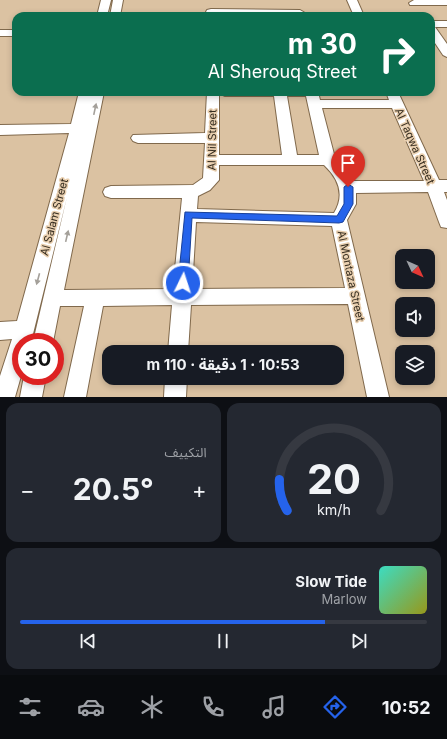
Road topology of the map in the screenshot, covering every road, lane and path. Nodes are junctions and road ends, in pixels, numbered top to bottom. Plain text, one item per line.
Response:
1 (106, 0) edge
2 (118, 0) edge
3 (210, 0) edge
4 (297, 0) edge
5 (352, 0) edge
6 (413, 1) edge
7 (447, 2) edge
8 (103, 12) edge
9 (116, 12) edge
10 (211, 12) edge
11 (300, 12) edge
12 (357, 12) edge
13 (420, 12) edge
14 (435, 24) edge
15 (447, 24) edge
16 (0, 33) edge
17 (12, 33) edge
18 (435, 35) edge
19 (447, 53) edge
20 (84, 96) edge
21 (97, 96) edge
22 (213, 96) edge
23 (281, 96) edge
24 (313, 96) edge
25 (394, 98) edge
26 (0, 130) edge
27 (76, 134) junction
28 (138, 138) dead end
29 (211, 138) junction
30 (0, 141) edge
31 (211, 160) junction
32 (290, 160) junction
33 (328, 160) junction
34 (440, 186) edge
35 (348, 187) junction
36 (111, 192) dead end
37 (190, 192) junction
38 (188, 215) junction
39 (339, 220) junction
40 (447, 222) edge
41 (356, 296) junction
42 (182, 297) junction
43 (53, 298) junction
44 (95, 298) junction
45 (0, 331) edge
46 (23, 333) edge
47 (45, 333) edge
48 (12, 335) edge
49 (179, 345) edge
50 (12, 371) edge
51 (33, 385) edge
52 (176, 385) edge
53 (4, 397) edge
54 (30, 397) edge
55 (75, 397) edge
56 (175, 397) edge
57 (378, 397) edge

1 - 8 street
2 - 9 street
3 - 10 street
4 - 11 street
5 - 12 street
6 - 7 street
6 - 13 street
14 - 15 street
16 - 17 street
18 - 19 street
20 - 27 street, Al Salam Street
43 -> 21 street, Al Salam Street
22 - 29 street, Al Nil Street
23 - 32 street
24 - 25 street
24 - 33 street
25 - 34 street, Al Taqwa Street
26 - 27 street
27 - 30 street
27 -> 46 street, Al Salam Street
28 - 29 street
29 - 31 street, Al Nil Street
31 - 32 street
31 - 37 street, Al Nil Street
32 - 33 street
33 - 35 street
34 - 35 street
34 - 40 street, Al Taqwa Street
35 - 39 street, Al Montaza Street
36 - 37 street, Al Nil Street
37 - 38 street
38 - 39 street
38 - 42 street
39 - 41 street, Al Montaza Street
41 - 42 street
41 - 57 street, Al Montaza Street
42 - 44 street
42 - 49 street
43 - 44 street
43 - 47 street, Al Salam Street
44 - 55 street
45 - 48 street
50 - 53 street, Al Salam Street
51 - 54 street
52 - 56 street

